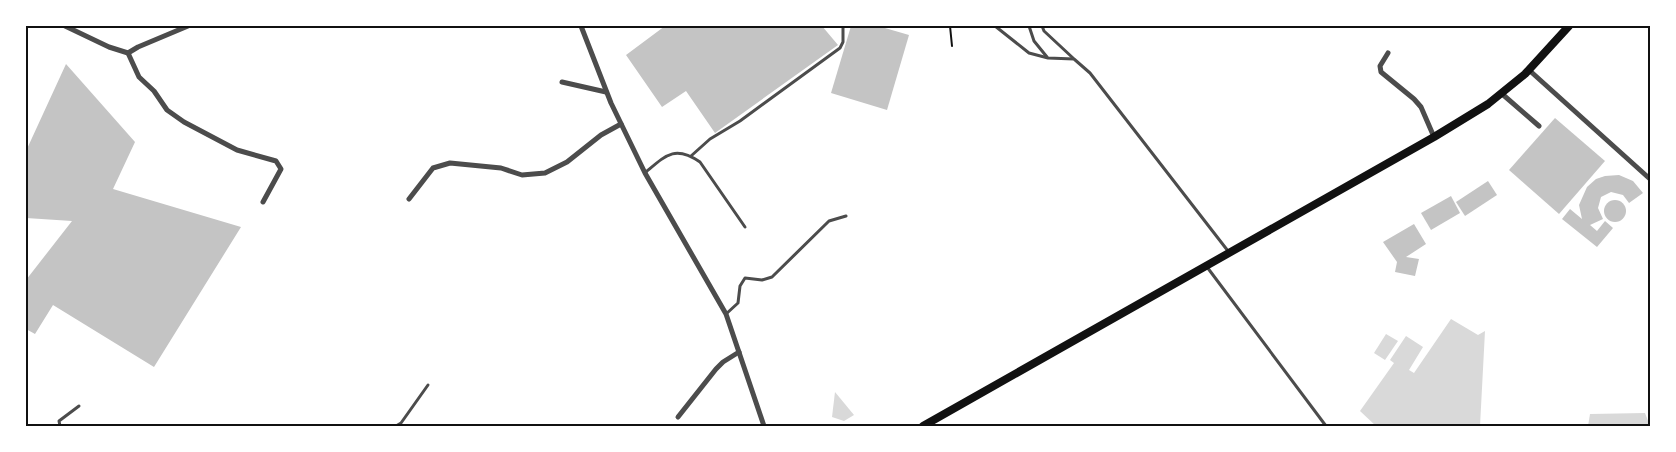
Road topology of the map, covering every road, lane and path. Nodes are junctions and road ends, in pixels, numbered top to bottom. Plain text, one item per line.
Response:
1 (65, 26) edge
2 (188, 26) edge
3 (581, 26) edge
4 (843, 26) edge
5 (950, 26) edge
6 (995, 26) edge
7 (1029, 26) edge
8 (1042, 26) edge
9 (1569, 26) edge
10 (952, 46) dead end
11 (128, 53) junction
12 (1388, 53) dead end
13 (1048, 58) junction
14 (1074, 59) junction
15 (1529, 70) junction
16 (562, 82) dead end
17 (606, 92) junction
18 (1501, 93) junction
19 (621, 124) junction
20 (1539, 126) dead end
21 (1434, 137) junction
22 (691, 156) junction
23 (645, 173) junction
24 (1650, 179) edge
25 (409, 199) dead end
26 (263, 202) dead end
27 (846, 216) dead end
28 (745, 227) dead end
29 (1229, 252) junction
30 (1206, 265) junction
31 (726, 314) junction
32 (739, 352) junction
33 (428, 385) dead end
34 (79, 406) dead end
35 (678, 417) dead end
36 (60, 426) edge
37 (396, 426) edge
38 (764, 426) edge
39 (923, 426) edge
40 (1326, 426) edge

1 - 11 street
2 - 11 street
3 - 17 street
4 - 22 lane
5 - 10 path
6 - 13 lane
7 - 13 lane
8 - 14 lane
9 - 15 main road
11 - 26 street
12 - 21 street
13 - 14 lane
14 - 29 lane
15 - 18 main road
15 - 24 street
16 - 17 street
17 - 19 street
18 - 20 street
18 - 21 main road
19 - 23 street
19 - 25 street
21 - 29 main road
22 - 23 lane
22 - 28 lane
23 - 31 street
27 - 31 lane
29 - 30 main road
30 - 39 main road
30 - 40 lane
31 - 32 street
32 - 35 street
32 - 38 street
33 - 37 lane
34 - 36 lane

